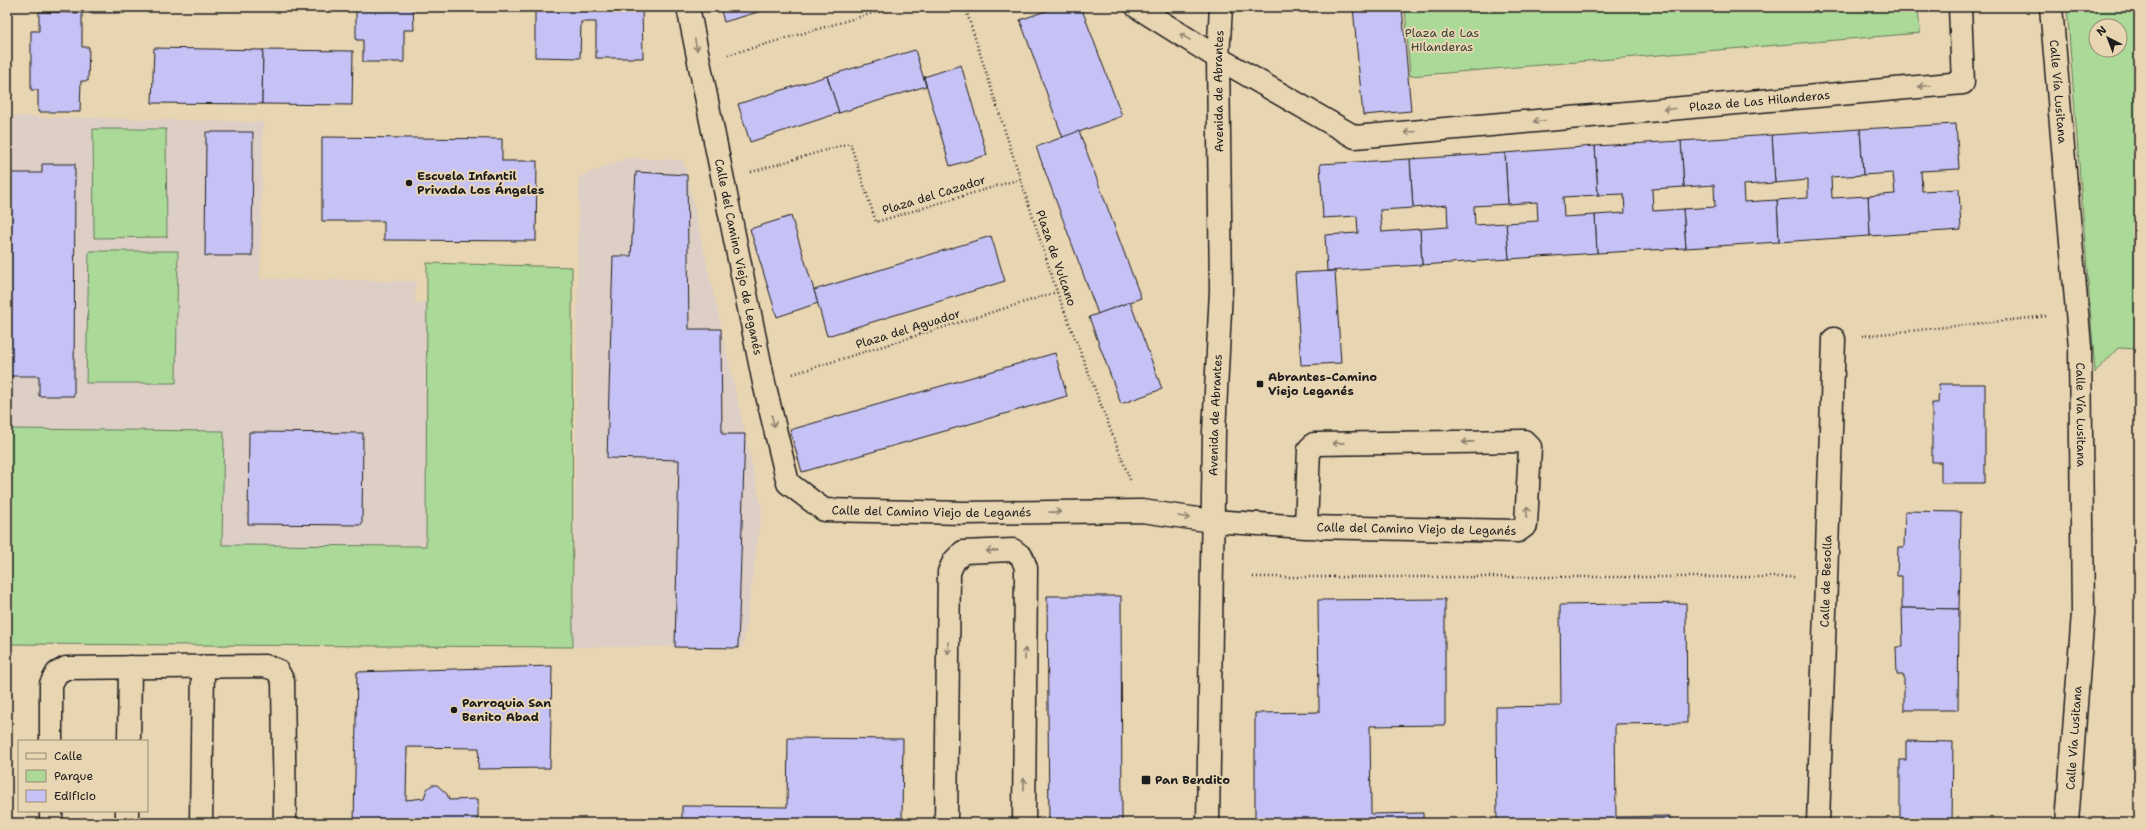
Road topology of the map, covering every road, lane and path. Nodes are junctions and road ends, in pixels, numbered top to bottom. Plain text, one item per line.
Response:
1 (688, 7) edge
2 (894, 7) edge
3 (965, 7) edge
4 (1137, 7) edge
5 (1221, 7) edge
6 (1960, 7) edge
7 (2051, 7) edge
8 (1218, 58) junction
9 (699, 63) junction
10 (1020, 179) junction
11 (723, 180) junction
12 (1057, 292) junction
13 (2077, 313) junction
14 (1834, 339) joint
15 (764, 383) junction
16 (1142, 511) junction
17 (1212, 521) junction
18 (1306, 527) junction
19 (1253, 577) dead end
20 (1797, 577) dead end
21 (130, 667) junction
22 (203, 667) junction
23 (51, 740) edge
24 (129, 740) edge
25 (51, 812) edge
26 (127, 812) edge
27 (51, 823) edge
28 (127, 823) edge
29 (201, 823) edge
30 (285, 823) edge
31 (946, 823) edge
32 (1024, 823) edge
33 (1208, 823) edge
34 (1818, 823) edge
35 (2068, 823) edge

1 -> 9 street, Calle del Camino Viejo de Leganés
2 - 9 path
3 - 10 path, Plaza de Vulcano
8 -> 4 street, Plaza de Las Hilanderas
5 - 8 street, Avenida de Abrantes
6 -> 8 street, Plaza de Las Hilanderas
7 - 13 street, Calle Vía Lusitana
8 - 17 street, Avenida de Abrantes
9 - 11 street, Calle del Camino Viejo de Leganés
10 - 11 path, Plaza del Cazador
10 - 12 path, Plaza de Vulcano
11 - 15 street, Calle del Camino Viejo de Leganés
12 - 15 path, Plaza del Aguador
12 - 16 path, Plaza de Vulcano
13 - 14 path
13 - 35 street, Calle Vía Lusitana
14 - 34 street, Calle de Besolla
15 -> 16 street, Calle del Camino Viejo de Leganés
16 -> 17 street, Calle del Camino Viejo de Leganés
17 - 18 street, Calle del Camino Viejo de Leganés
17 - 33 street, Avenida de Abrantes
18 -> 18 street, Calle del Camino Viejo de Leganés
19 - 20 path
21 - 22 street
21 - 23 street
21 - 24 street
22 - 29 street
22 - 30 street
25 - 27 street
26 - 28 street
32 -> 31 street

